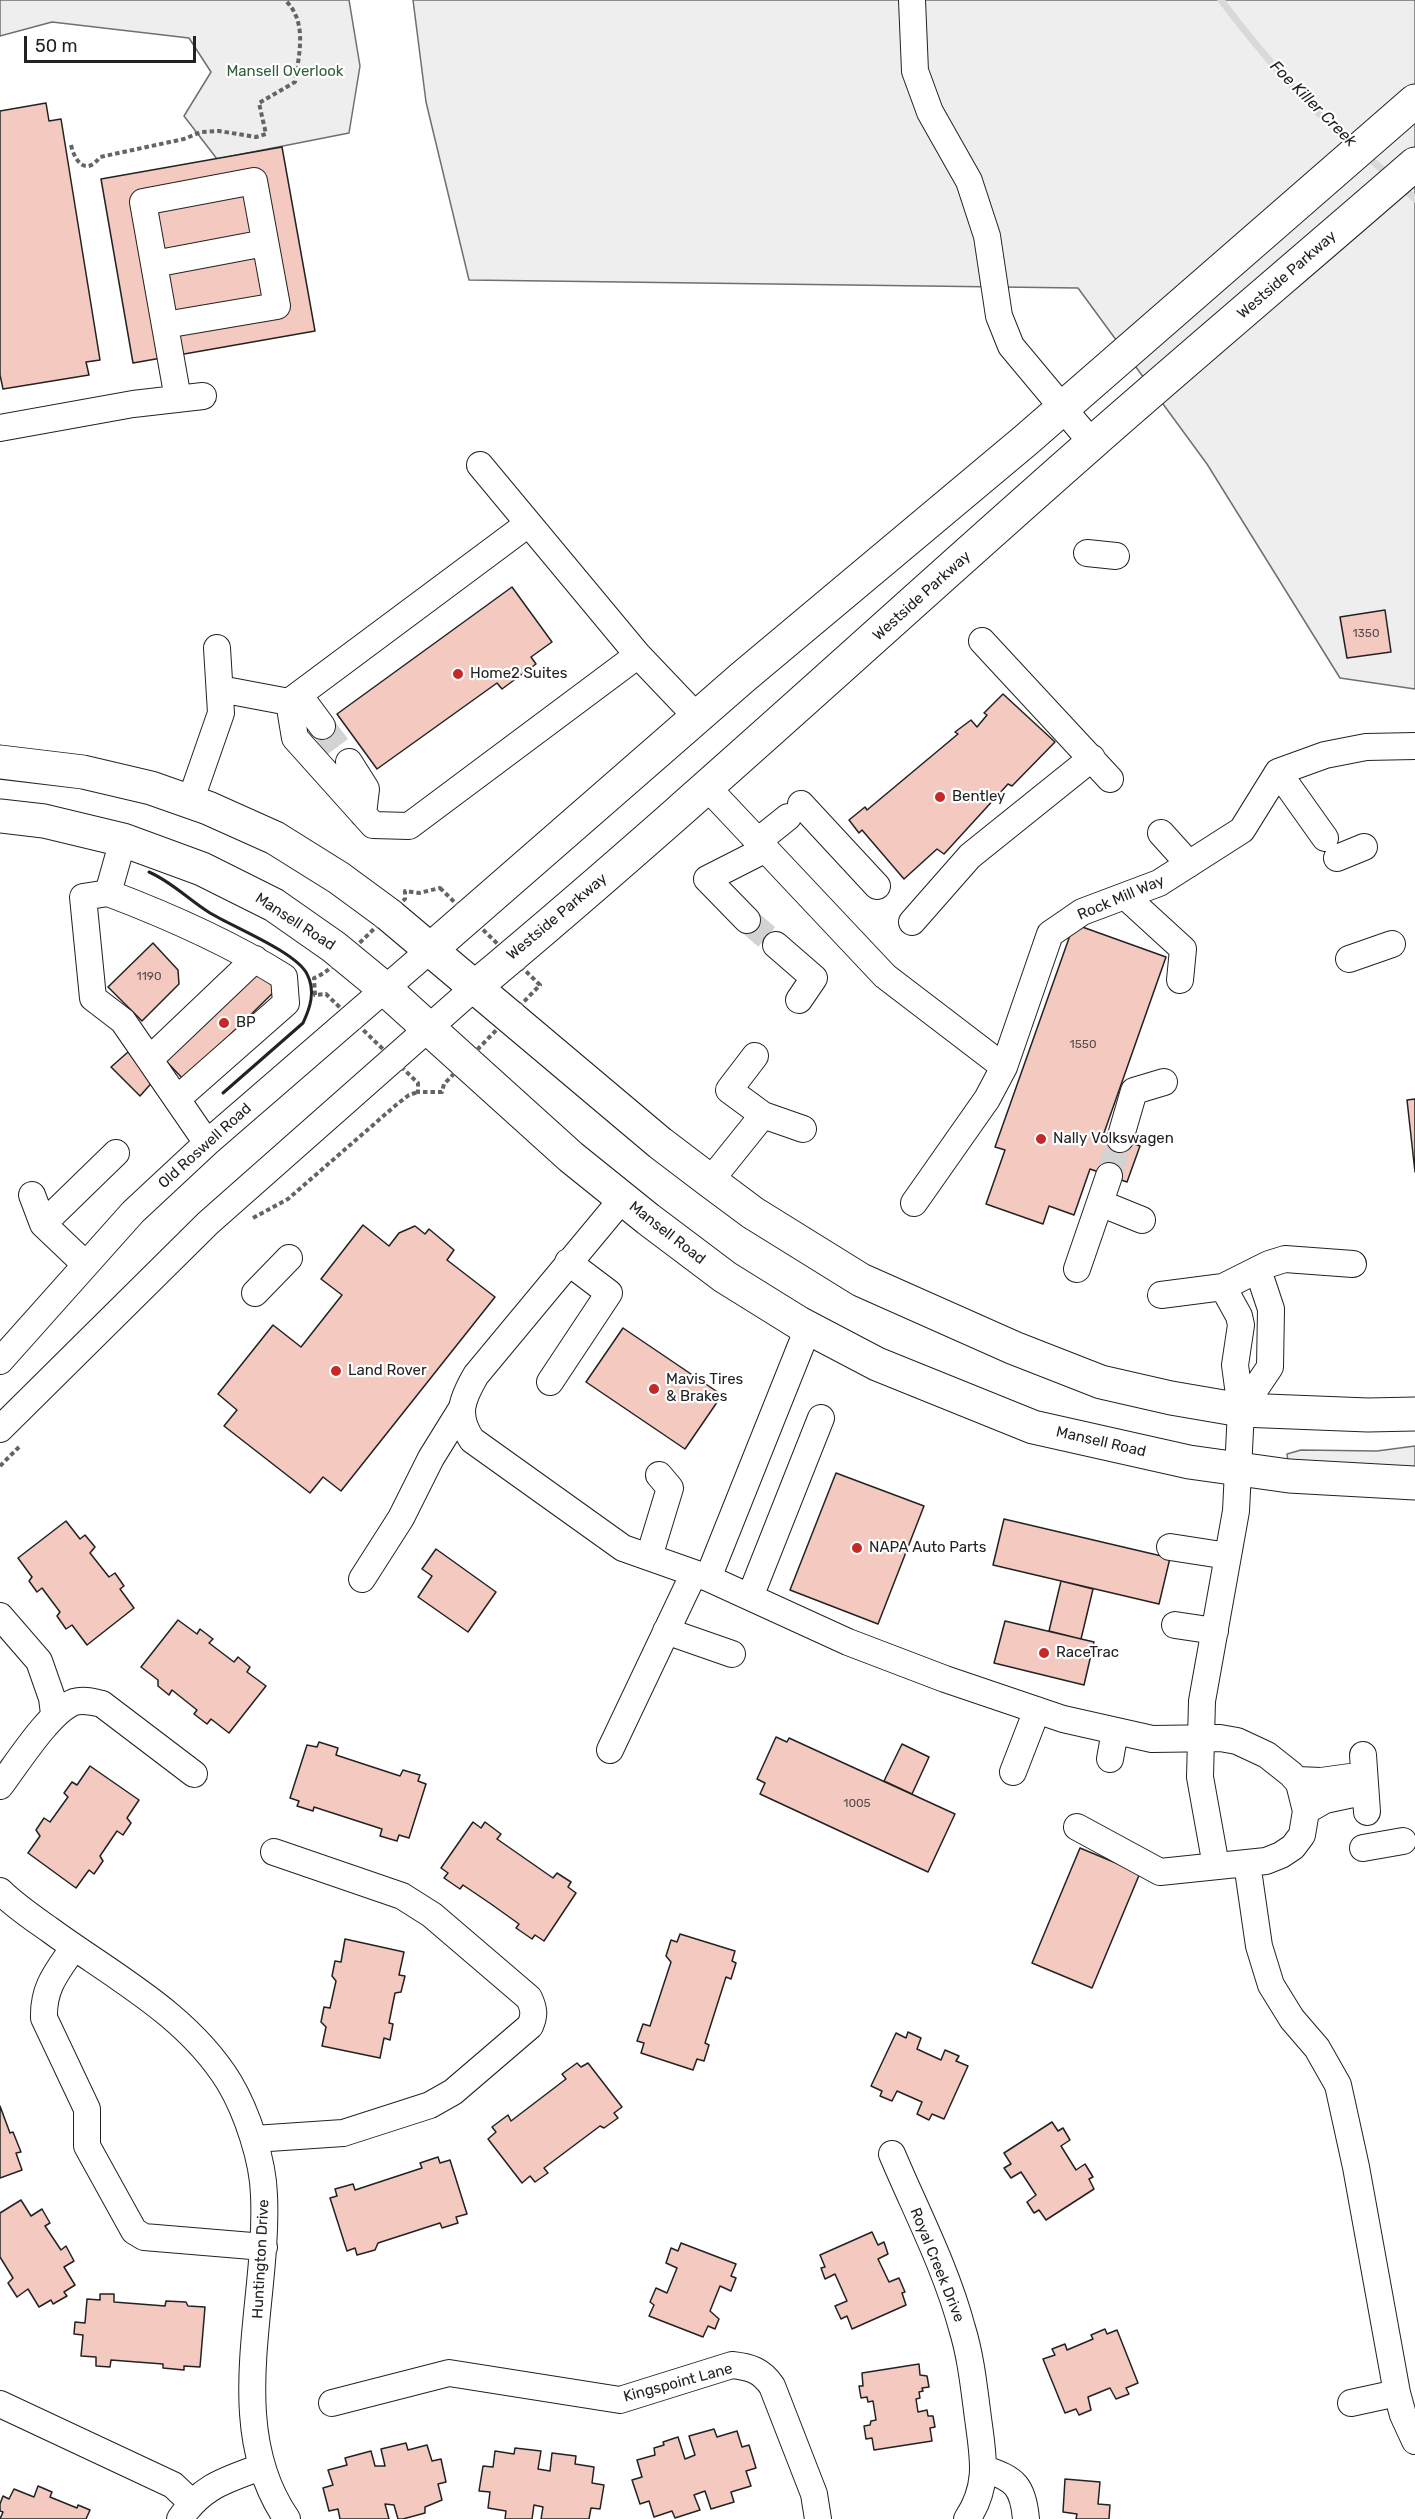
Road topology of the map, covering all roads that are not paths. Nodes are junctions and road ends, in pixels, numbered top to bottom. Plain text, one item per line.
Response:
1 (912, 0) edge
2 (1415, 101) edge
3 (1415, 164) edge
4 (265, 243) junction
5 (154, 264) junction
6 (165, 325) junction
7 (1062, 408) junction
8 (0, 428) edge
9 (1092, 443) junction
10 (480, 465) dead end
11 (528, 524) junction
12 (1087, 553) dead end
13 (1116, 556) dead end
14 (982, 641) dead end
15 (217, 648) dead end
16 (638, 655) junction
17 (220, 689) junction
18 (294, 698) junction
19 (697, 717) junction
20 (322, 726) tunnel mouth
21 (1415, 746) edge
22 (1092, 758) junction
23 (0, 762) edge
24 (350, 762) tunnel mouth
25 (1278, 772) junction
26 (1110, 779) dead end
27 (708, 787) junction
28 (190, 802) junction
29 (363, 814) junction
30 (0, 816) edge
31 (1161, 833) dead end
32 (123, 840) junction
33 (762, 845) junction
34 (1364, 847) dead end
35 (1189, 864) junction
36 (877, 886) dead end
37 (108, 893) junction
38 (1125, 896) junction
39 (934, 919) dead end
40 (747, 920) tunnel mouth
41 (1392, 944) dead end
42 (776, 945) tunnel mouth
43 (430, 950) junction
44 (255, 958) junction
45 (1349, 959) dead end
46 (1180, 980) dead end
47 (475, 987) junction
48 (385, 989) junction
49 (799, 1000) dead end
50 (427, 1027) junction
51 (755, 1056) dead end
52 (150, 1059) junction
53 (1004, 1067) junction
54 (1164, 1082) dead end
55 (177, 1099) junction
56 (763, 1115) junction
57 (803, 1129) dead end
58 (1120, 1139) tunnel mouth
59 (207, 1143) junction
60 (116, 1153) dead end
61 (1109, 1176) tunnel mouth
62 (710, 1181) junction
63 (32, 1195) dead end
64 (623, 1198) junction
65 (914, 1203) dead end
66 (1100, 1203) junction
67 (1142, 1220) dead end
68 (43, 1224) junction
69 (289, 1258) dead end
70 (568, 1262) junction
71 (85, 1264) junction
72 (1353, 1264) dead end
73 (1077, 1269) dead end
74 (1258, 1270) junction
75 (1223, 1287) junction
76 (255, 1293) dead end
77 (1161, 1295) dead end
78 (808, 1328) junction
79 (0, 1361) edge
80 (550, 1382) dead end
81 (462, 1408) junction
82 (1241, 1410) junction
83 (1415, 1414) edge
84 (821, 1418) dead end
85 (0, 1429) edge
86 (1240, 1470) junction
87 (658, 1475) dead end
88 (1415, 1483) edge
89 (1170, 1547) dead end
90 (1228, 1556) junction
91 (649, 1557) junction
92 (701, 1576) junction
93 (362, 1579) dead end
94 (750, 1597) junction
95 (0, 1616) edge
96 (1175, 1625) dead end
97 (666, 1630) junction
98 (1215, 1631) junction
99 (732, 1654) dead end
100 (1037, 1710) junction
101 (54, 1714) junction
102 (1115, 1731) junction
103 (1200, 1740) junction
104 (610, 1750) dead end
105 (1363, 1755) dead end
106 (1110, 1759) dead end
107 (1013, 1772) dead end
108 (194, 1774) dead end
109 (1297, 1780) junction
110 (1364, 1785) junction
111 (0, 1786) edge
112 (1306, 1811) junction
113 (1367, 1812) dead end
114 (1077, 1827) dead end
115 (1403, 1841) dead end
116 (1363, 1848) dead end
117 (274, 1852) dead end
118 (1247, 1863) junction
119 (1216, 1866) junction
120 (0, 1891) edge
121 (74, 1947) junction
122 (254, 2139) junction
123 (892, 2154) dead end
124 (264, 2247) junction
125 (1397, 2393) junction
126 (332, 2403) dead end
127 (1351, 2403) dead end
128 (0, 2404) edge
129 (1415, 2441) edge
130 (261, 2467) junction
131 (985, 2469) junction
132 (186, 2511) edge
133 (287, 2519) edge
134 (818, 2519) edge
135 (967, 2519) edge
136 (1026, 2519) edge

1 - 7 street
2 - 7 main road
3 - 9 main road, Westside Parkway
4 - 5 street
4 - 5 street
4 - 6 street
5 - 6 street
6 - 8 street
7 - 9 street
7 - 19 main road
9 - 27 main road, Westside Parkway
10 - 11 street
11 - 16 street
11 - 18 street
12 - 13 street
14 - 22 street
15 - 17 street
16 - 19 street
16 - 29 street
17 - 18 street
17 - 28 street
18 - 20 street
18 - 29 street
19 - 43 main road
21 - 25 street
22 - 26 street
22 - 39 street
23 - 28 main road
24 - 29 street
25 - 34 street
25 - 35 street, Rock Mill Way
27 - 33 street
27 - 47 main road, Westside Parkway
28 - 43 main road
30 - 32 main road, Mansell Road
31 - 35 street
32 - 37 street
32 - 48 main road, Mansell Road
33 - 36 street
33 - 40 street
33 - 53 street
35 - 38 street, Rock Mill Way
37 - 44 street
37 - 52 street
38 - 46 street
38 - 53 street, Rock Mill Way
41 - 45 street
42 - 49 street
43 - 47 main road
43 - 48 street, Old Roswell Road
44 - 52 street
44 - 55 street
47 - 50 street, Westside Parkway
47 - 62 main road
48 - 50 main road, Mansell Road
48 - 59 street, Old Roswell Road
50 - 64 main road, Mansell Road
50 - 85 street
51 - 56 street
52 - 55 street
53 - 65 street, Rock Mill Way
54 - 58 street
55 - 59 street
56 - 57 street
56 - 62 street
59 - 71 street, Old Roswell Road
60 - 68 street
61 - 66 street
62 - 82 main road
63 - 68 street
64 - 70 street
64 - 78 main road, Mansell Road
66 - 67 street
66 - 73 street
68 - 71 street
69 - 76 street
70 - 80 street
70 - 81 street
71 - 79 street, Old Roswell Road
72 - 74 street
74 - 75 street
74 - 82 street
75 - 77 street
75 - 82 street
78 - 86 main road, Mansell Road
78 - 92 street
81 - 91 street
81 - 93 street
82 - 83 main road
82 - 86 street
84 - 94 street
86 - 88 main road, Mansell Road
86 - 90 street
87 - 91 street
89 - 90 street
90 - 98 street
91 - 92 street
92 - 94 street
92 - 97 street
94 - 100 street
95 - 101 street
96 - 98 street
97 - 99 street
97 - 104 street
98 - 103 street
100 - 102 street
100 - 107 street
101 - 108 street
101 - 111 street
102 - 103 street
102 - 106 street
103 - 109 street
103 - 119 street
105 - 110 street
109 - 110 street
109 - 112 street
110 - 112 street
110 - 113 street
112 - 118 street
114 - 119 street
115 - 116 street
117 - 122 street
118 - 119 street
118 - 125 street
120 - 121 street, Huntington Drive
121 - 122 street, Huntington Drive
121 - 124 street
122 - 124 street, Huntington Drive
123 - 131 street, Royal Creek Drive
124 - 130 street, Huntington Drive
125 - 127 street
125 - 129 street
126 - 134 street, Kingspoint Lane
128 - 132 street
130 - 132 street
130 - 133 street, Huntington Drive
131 - 135 street, Royal Creek Drive
131 - 136 street

